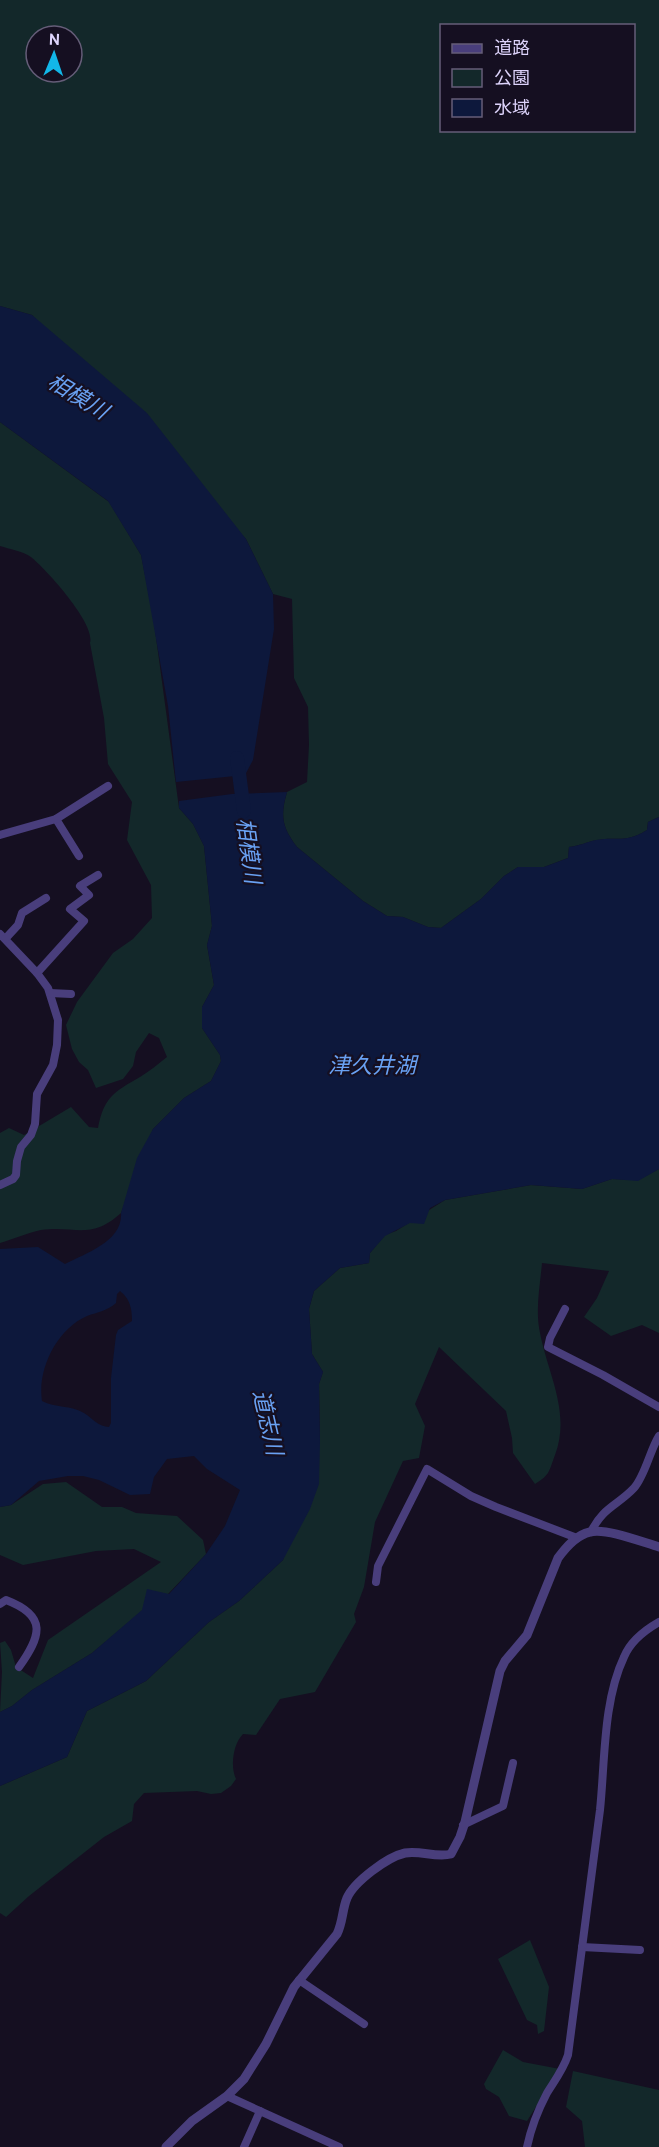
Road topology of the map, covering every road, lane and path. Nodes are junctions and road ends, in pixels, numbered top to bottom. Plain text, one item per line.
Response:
1 (108, 786) dead end
2 (56, 819) junction
3 (0, 835) edge
4 (79, 855) dead end
5 (98, 875) dead end
6 (46, 898) dead end
7 (3, 936) edge
8 (37, 973) junction
9 (50, 993) junction
10 (71, 994) dead end
11 (0, 1185) edge
12 (565, 1309) dead end
13 (659, 1407) edge
14 (659, 1428) edge
15 (658, 1437) edge
16 (591, 1532) junction
17 (577, 1538) junction
18 (659, 1547) edge
19 (376, 1582) dead end
20 (0, 1604) edge
21 (659, 1622) edge
22 (19, 1667) dead end
23 (513, 1763) dead end
24 (464, 1825) junction
25 (582, 1947) junction
26 (640, 1950) dead end
27 (299, 1980) junction
28 (364, 2024) dead end
29 (227, 2096) junction
30 (260, 2111) junction
31 (166, 2147) edge
32 (244, 2147) edge
33 (339, 2147) edge
34 (526, 2147) edge

1 - 2 street
2 - 3 street
2 - 4 street
5 - 8 street
6 - 7 street
7 - 8 street
8 - 9 street
9 - 10 street
9 - 11 street
12 - 13 street
14 - 15 street
15 - 16 street
16 - 17 street
16 - 18 street
17 - 19 street
17 - 24 street
20 - 22 street
21 - 25 street
23 - 24 street
24 - 27 street
25 - 26 street
25 - 34 street
27 - 28 street
27 - 29 street
29 - 30 street
29 - 31 street
30 - 32 street
30 - 33 street

